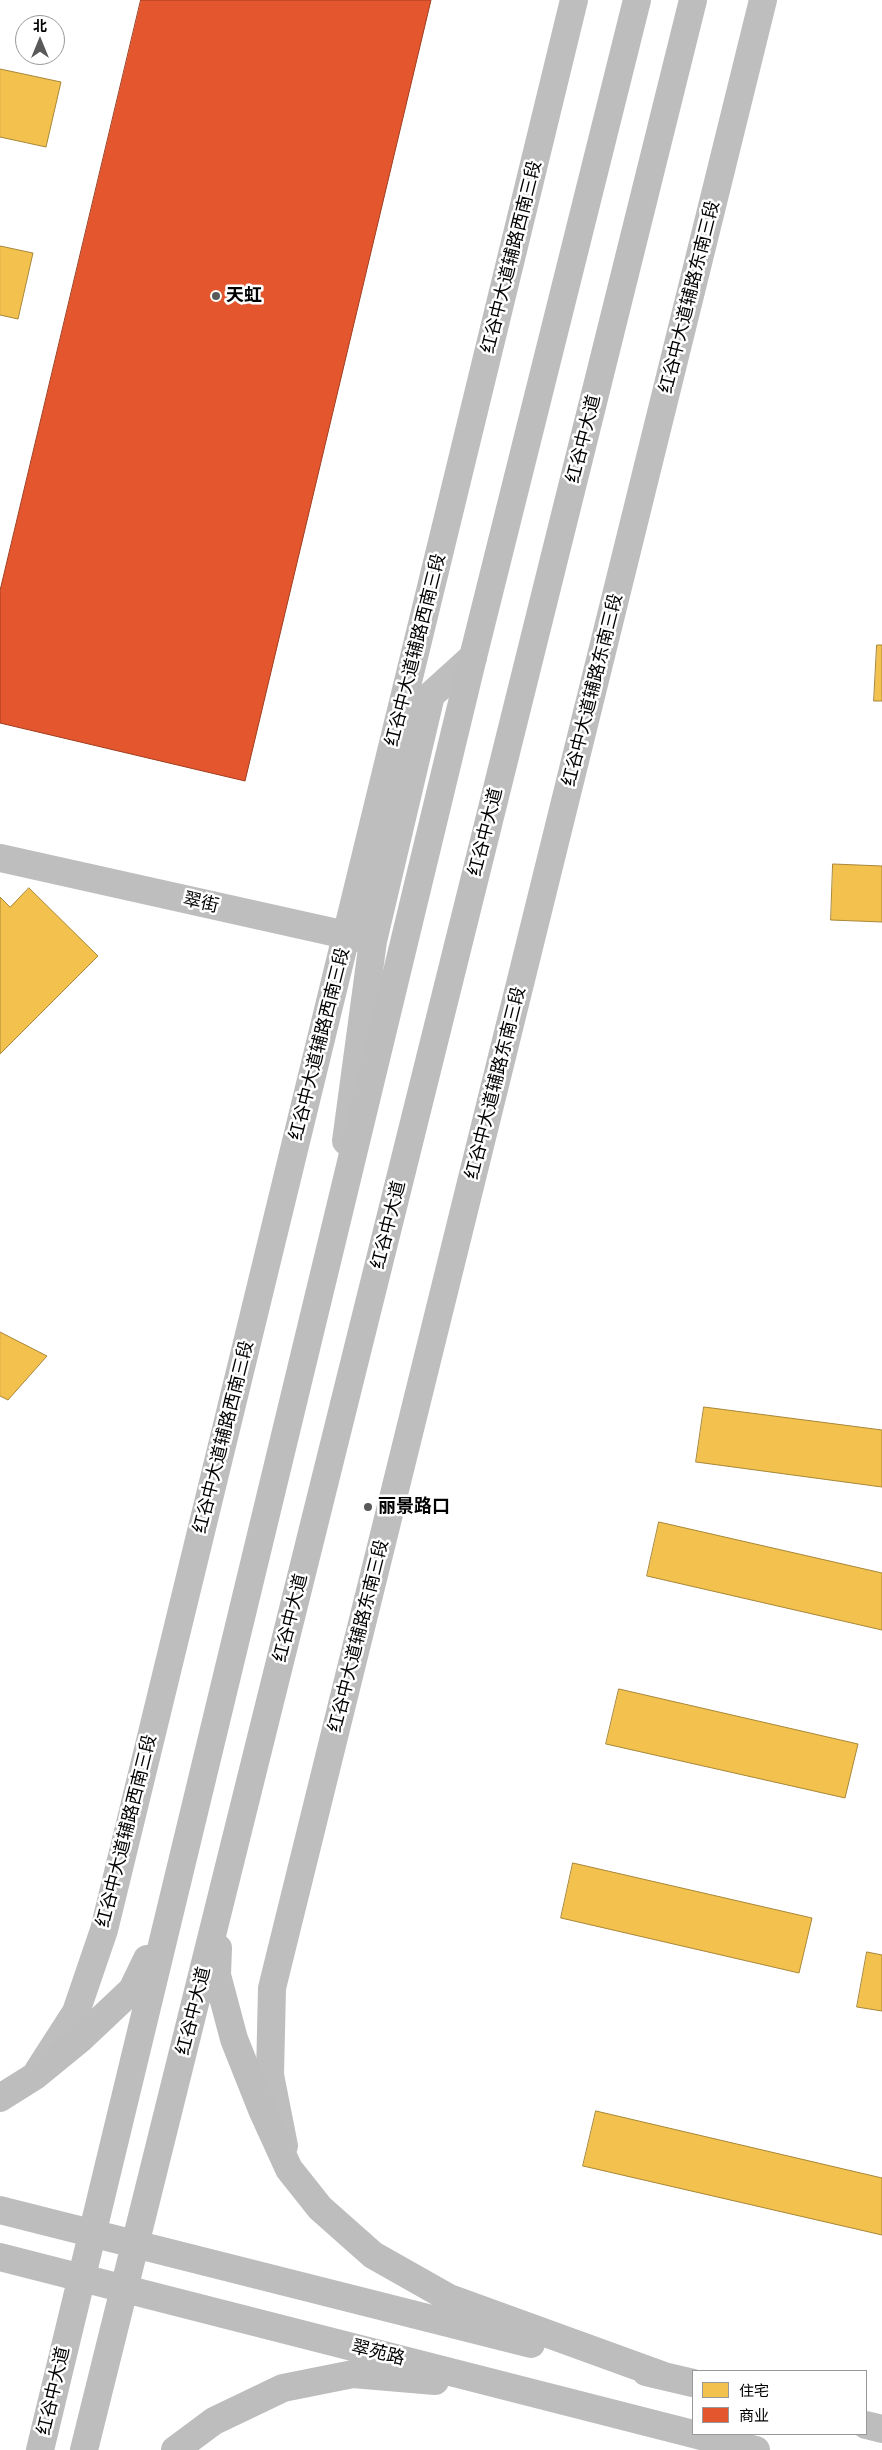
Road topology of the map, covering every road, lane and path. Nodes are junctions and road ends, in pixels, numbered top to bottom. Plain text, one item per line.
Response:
1 (574, 0) edge
2 (637, 0) edge
3 (763, 0) edge
4 (694, 2) edge
5 (473, 657) junction
6 (0, 858) edge
7 (346, 936) junction
8 (373, 941) junction
9 (403, 948) junction
10 (333, 1234) junction
11 (220, 1904) junction
12 (169, 1913) junction
13 (34, 2076) junction
14 (0, 2098) edge
15 (289, 2169) junction
16 (0, 2210) edge
17 (92, 2234) junction
18 (135, 2245) junction
19 (0, 2257) edge
20 (81, 2277) junction
21 (125, 2288) junction
22 (664, 2376) junction
23 (692, 2383) edge
24 (509, 2387) junction
25 (214, 2422) junction
26 (867, 2425) edge
27 (882, 2429) edge
28 (692, 2434) edge
29 (697, 2435) edge
30 (40, 2450) edge
31 (84, 2450) edge
32 (175, 2450) edge
33 (191, 2450) edge
34 (756, 2450) edge

1 - 7 street, 红谷中大道辅路西南三段
2 - 5 main road, 红谷中大道
3 - 15 street, 红谷中大道辅路东南三段
4 - 11 main road, 红谷中大道
5 - 8 street
5 - 9 main road, 红谷中大道
6 - 7 street, 翠街
7 - 8 street, 翠街
7 - 13 street, 红谷中大道辅路西南三段
8 - 9 street, 翠街
8 - 10 street
9 - 10 main road, 红谷中大道
10 - 12 main road, 红谷中大道
11 - 15 main road
11 - 18 main road, 红谷中大道
12 - 13 main road
12 - 17 main road, 红谷中大道
13 - 14 main road
15 - 22 main road
16 - 17 main road
17 - 18 main road
17 - 20 main road, 红谷中大道
18 - 21 main road, 红谷中大道
18 - 22 main road
19 - 20 main road, 翠苑路
20 - 21 main road, 翠苑路
20 - 30 main road, 红谷中大道
21 - 24 main road, 翠苑路
21 - 31 main road, 红谷中大道
22 - 23 main road
24 - 25 main road
24 - 28 main road, 翠苑路
25 - 32 main road
25 - 33 street
26 - 27 main road
29 - 34 main road, 翠苑路

